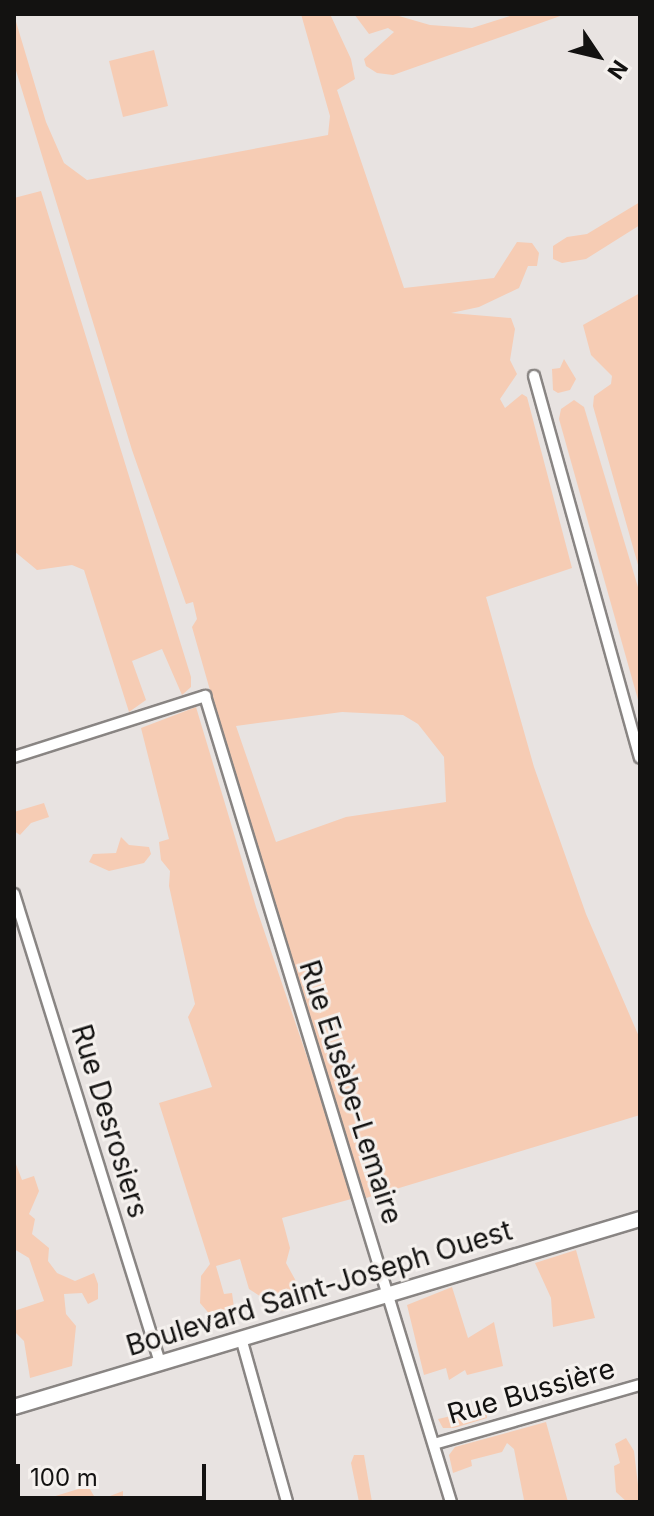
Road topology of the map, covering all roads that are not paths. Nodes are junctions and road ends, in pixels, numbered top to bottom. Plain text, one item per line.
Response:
1 (534, 376) dead end
2 (14, 757) edge
3 (640, 758) edge
4 (14, 894) edge
5 (640, 1219) edge
6 (391, 1293) junction
7 (248, 1336) junction
8 (160, 1362) junction
9 (640, 1385) edge
10 (14, 1407) edge
11 (434, 1444) junction
12 (287, 1502) edge
13 (451, 1502) edge

1 - 3 street
2 - 6 street, Rue Eusèbe-Lemaire
4 - 8 street, Rue Desrosiers
5 - 6 street, Boulevard Saint-Joseph Ouest
6 - 7 street, Boulevard Saint-Joseph Ouest
6 - 11 street, Rue Eusèbe-Lemaire
7 - 8 street, Boulevard Saint-Joseph Ouest
7 - 12 street
8 - 10 street, Boulevard Saint-Joseph Ouest
9 - 11 street, Rue Bussière
11 - 13 street, Rue Eusèbe-Lemaire

